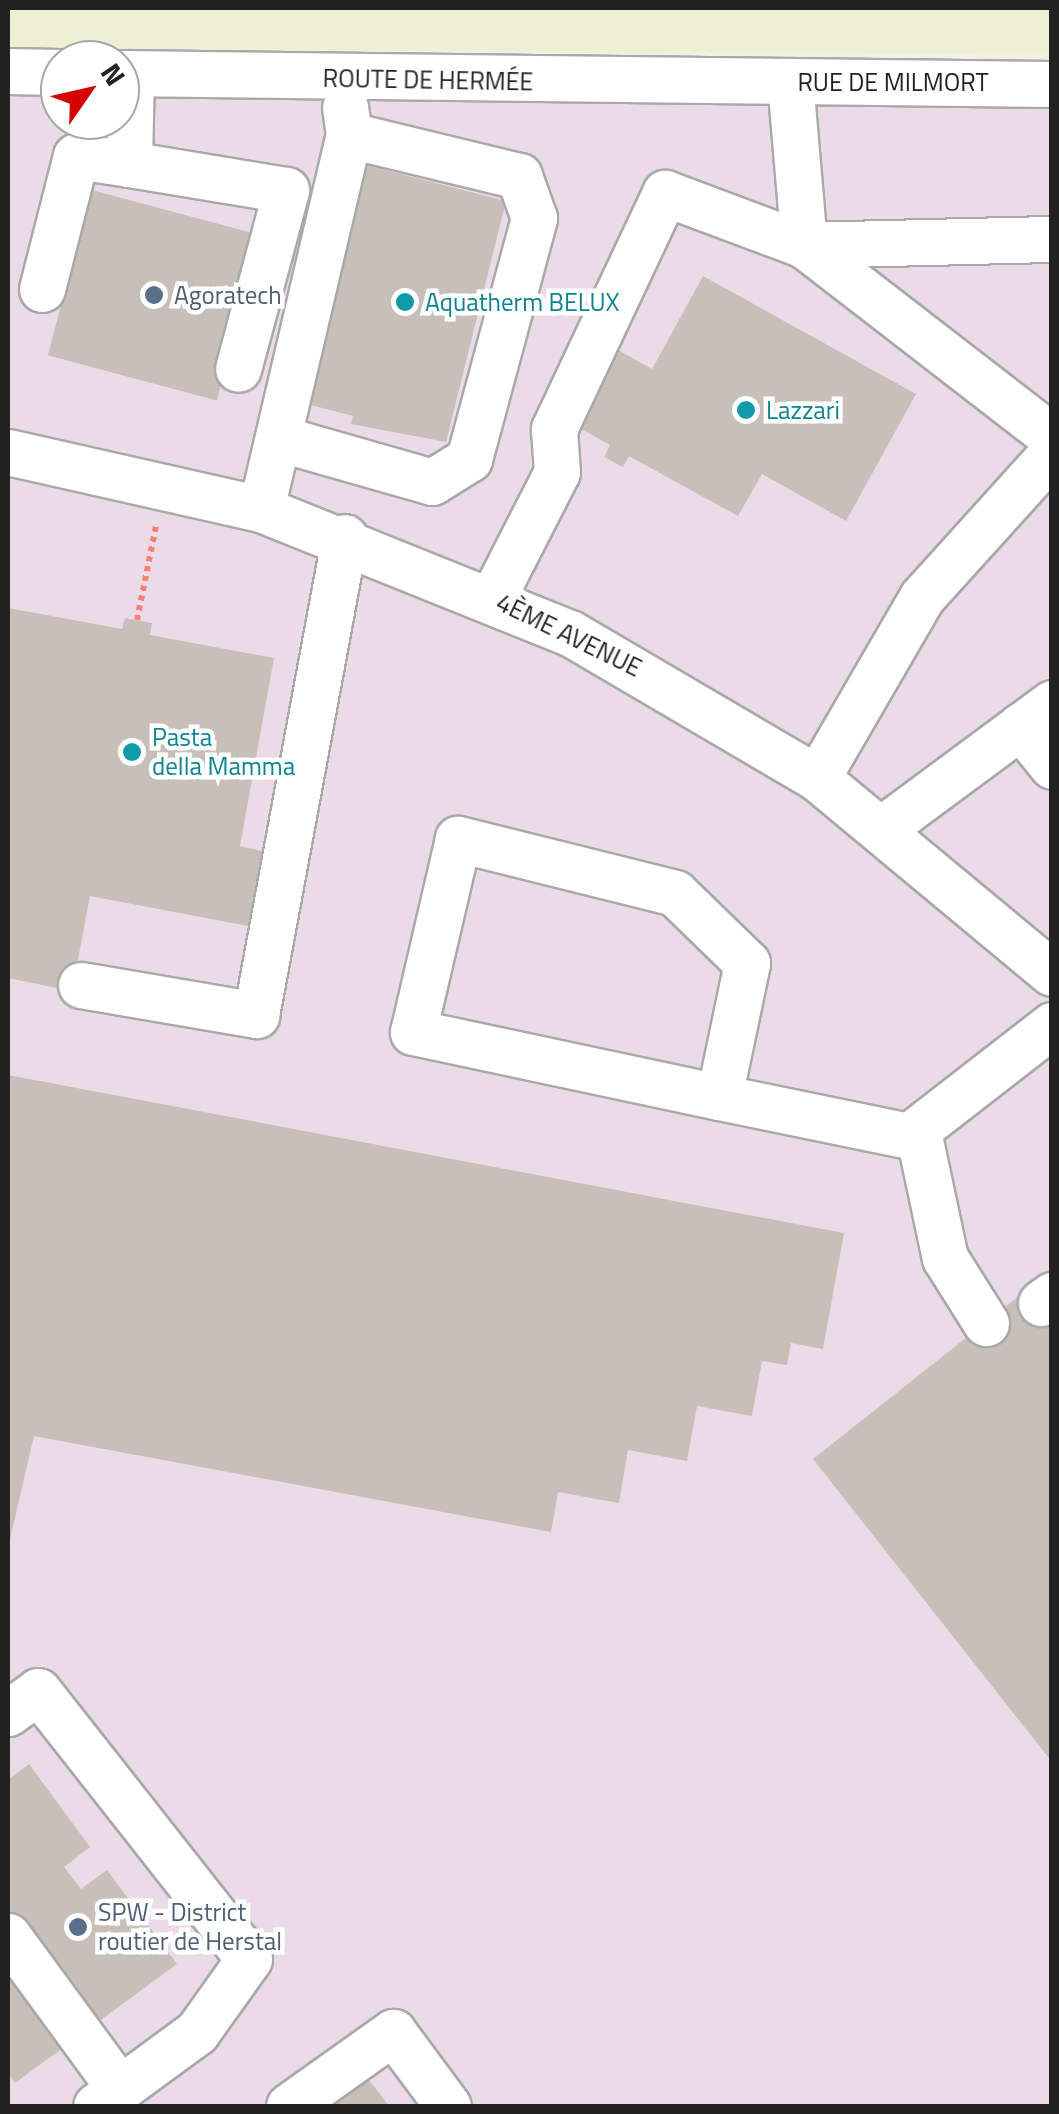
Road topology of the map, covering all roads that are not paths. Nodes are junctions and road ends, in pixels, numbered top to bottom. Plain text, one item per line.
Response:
1 (8, 71) edge
2 (40, 72) edge
3 (140, 73) edge
4 (340, 79) junction
5 (735, 81) joint
6 (790, 82) junction
7 (1052, 84) edge
8 (350, 135) junction
9 (128, 140) edge
10 (129, 164) junction
11 (1052, 239) edge
12 (804, 245) junction
13 (42, 289) dead end
14 (238, 370) dead end
15 (1052, 437) edge
16 (278, 438) junction
17 (8, 452) edge
18 (1052, 453) edge
19 (261, 509) junction
20 (345, 537) junction
21 (494, 597) junction
22 (1043, 711) edge
23 (1052, 766) edge
24 (817, 778) junction
25 (883, 828) junction
26 (1052, 974) edge
27 (82, 984) dead end
28 (1052, 1025) edge
29 (719, 1097) junction
30 (919, 1136) junction
31 (986, 1323) dead end
32 (8, 1713) edge
33 (8, 1936) edge
34 (108, 2098) edge
35 (289, 2106) edge
36 (448, 2106) edge

1 - 2 street
3 - 4 street, ROUTE DE HERMÉE
4 - 5 street, ROUTE DE HERMÉE
4 - 8 street
5 - 6 street, RUE DE MILMORT
6 - 7 street, RUE DE MILMORT
6 - 12 street
8 - 16 street
8 - 16 street
9 - 10 street
10 - 13 street
10 - 14 street
11 - 12 street
12 - 15 street
12 - 21 street
16 - 19 street
17 - 19 street, 4ÈME AVENUE
18 - 24 street
19 - 20 street, 4ÈME AVENUE
20 - 21 street, 4ÈME AVENUE
20 - 27 street
21 - 24 street, 4ÈME AVENUE
22 - 23 street
22 - 25 street
24 - 25 street, 4ÈME AVENUE
25 - 26 street, 4ÈME AVENUE
28 - 30 street
29 - 29 street
29 - 30 street
30 - 31 street
32 - 34 street
33 - 34 street
35 - 36 street

